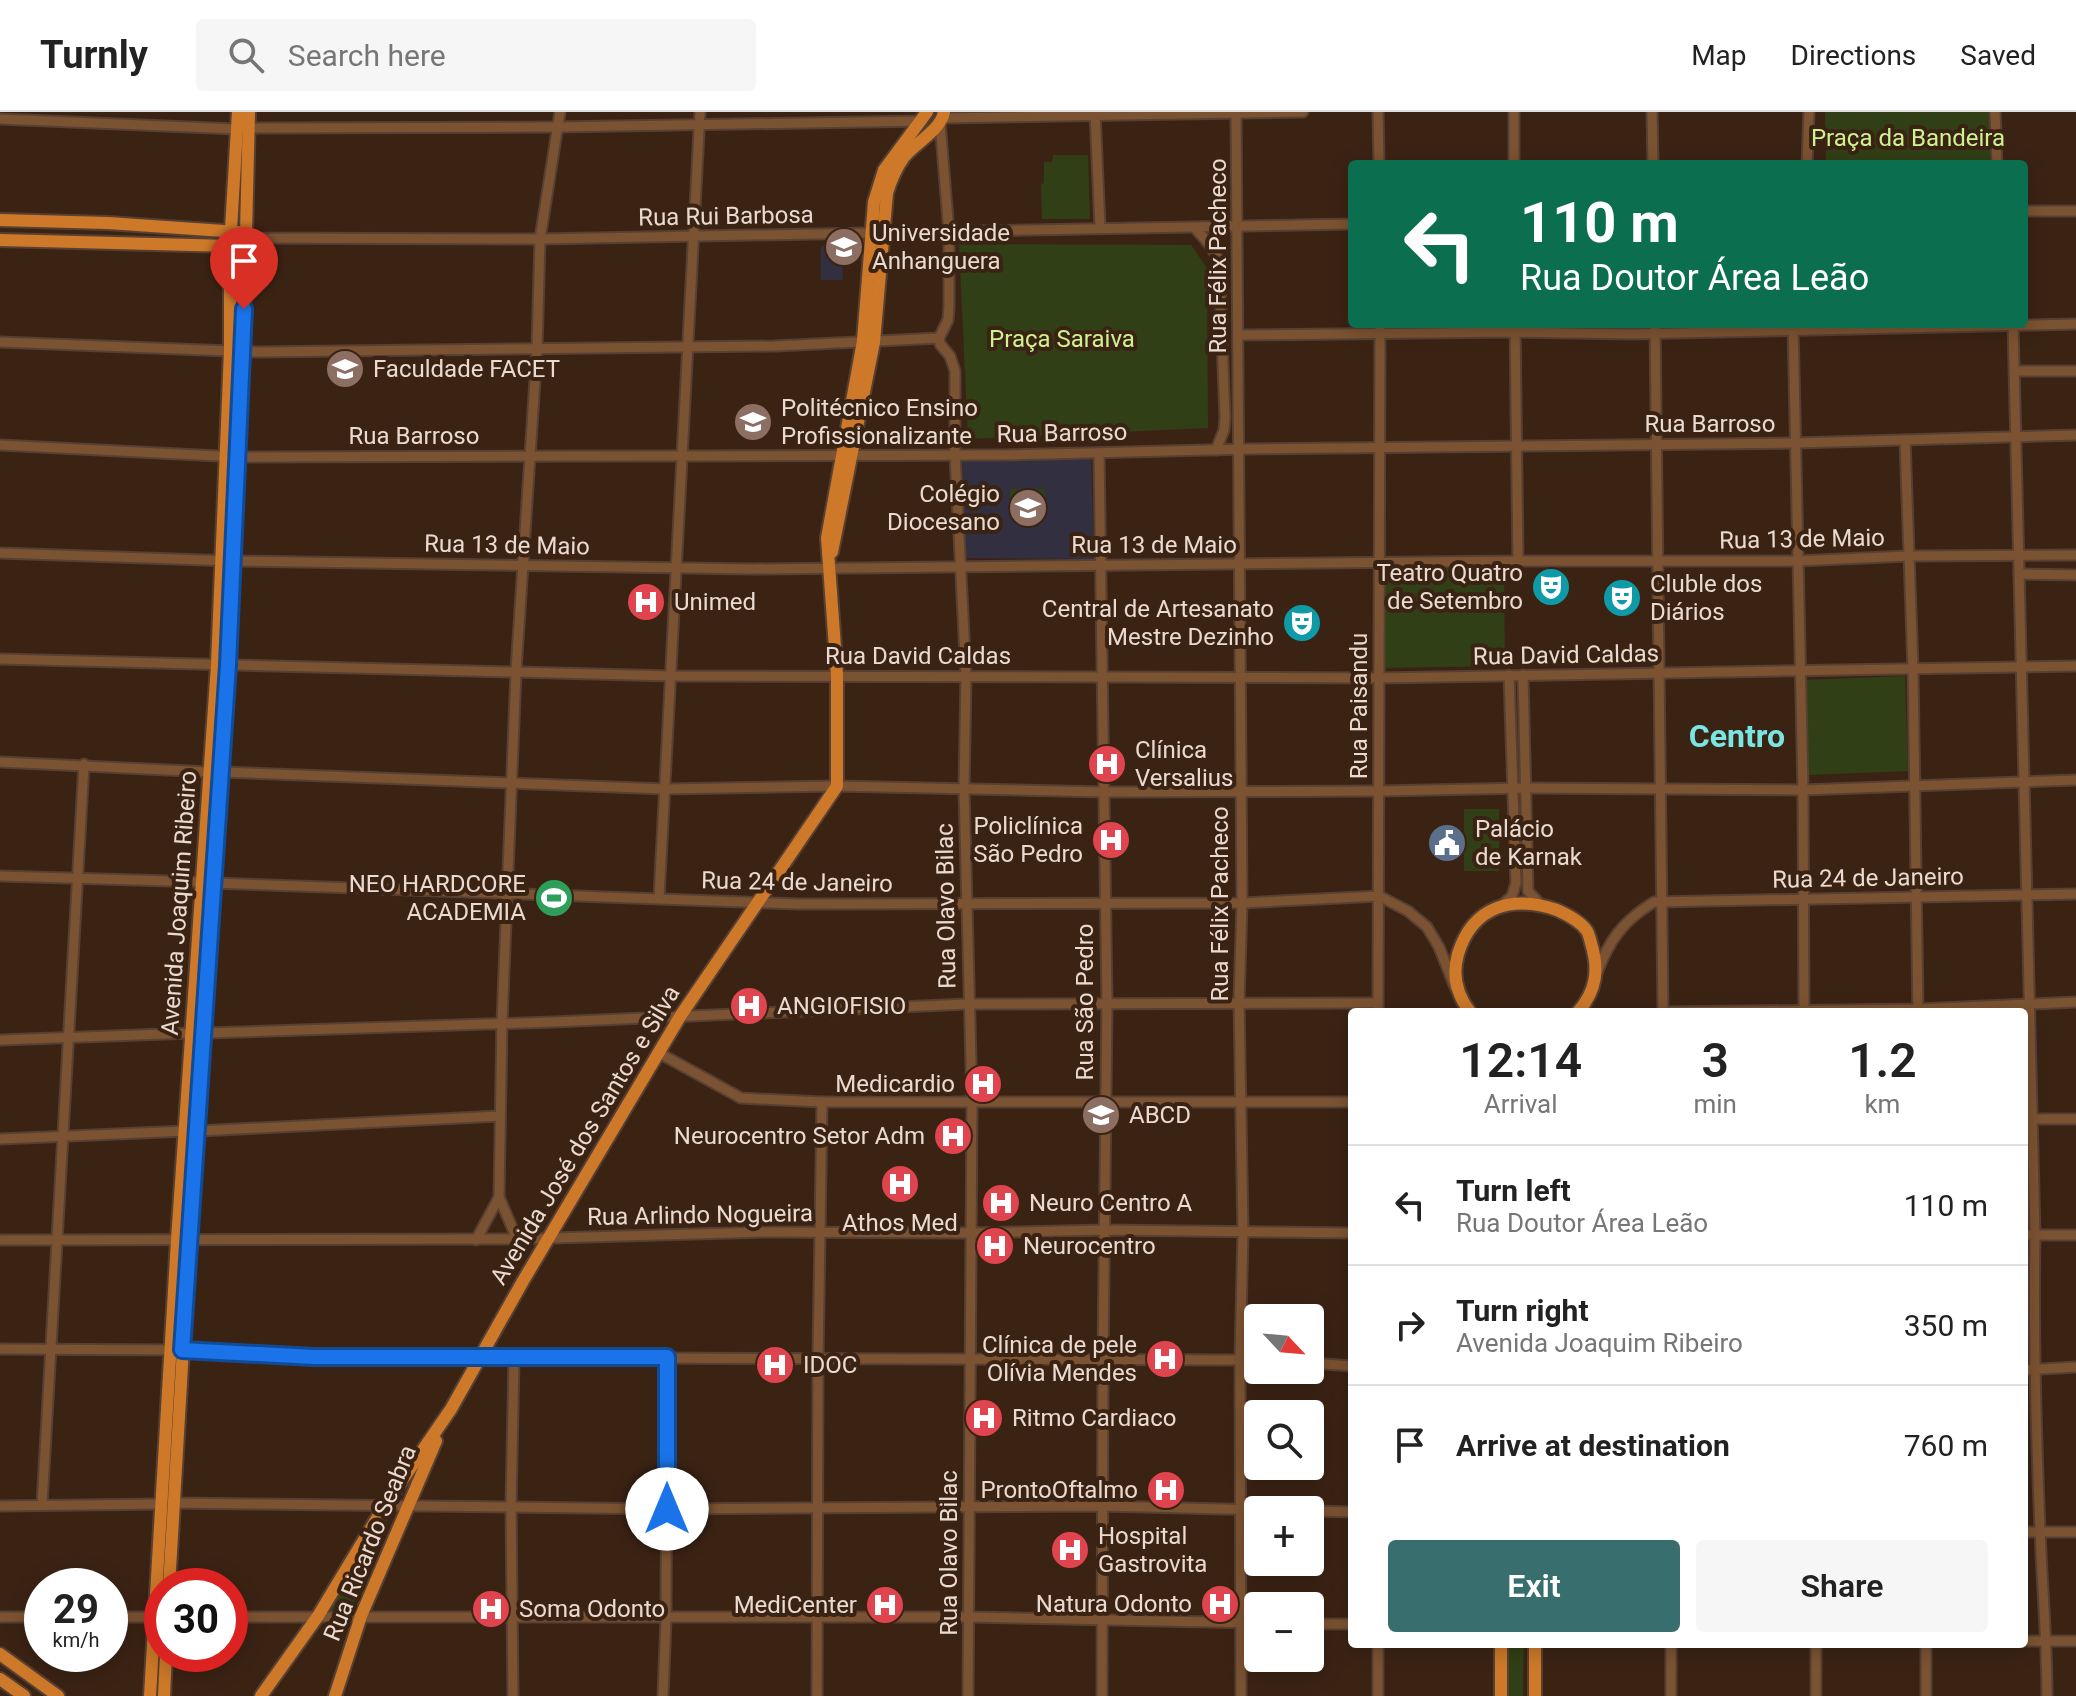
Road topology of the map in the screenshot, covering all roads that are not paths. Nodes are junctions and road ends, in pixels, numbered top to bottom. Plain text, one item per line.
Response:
1 (238, 112) edge
2 (249, 112) edge
3 (560, 112) edge
4 (700, 112) edge
5 (1303, 112) edge
6 (1378, 112) edge
7 (1514, 112) edge
8 (1652, 112) edge
9 (1809, 112) edge
10 (1995, 112) edge
11 (1236, 113) edge
12 (1095, 114) edge
13 (925, 116) edge
14 (942, 117) edge
15 (0, 119) edge
16 (700, 125) junction
17 (558, 127) junction
18 (242, 128) junction
19 (1379, 160) edge
20 (1514, 160) edge
21 (1653, 160) edge
22 (1807, 160) edge
23 (1997, 160) edge
24 (2028, 211) edge
25 (2076, 211) edge
26 (0, 220) edge
27 (1348, 224) edge
28 (1237, 226) junction
29 (1100, 227) junction
30 (1195, 228) junction
31 (231, 230) junction
32 (878, 233) junction
33 (949, 233) junction
34 (245, 235) junction
35 (696, 236) junction
36 (540, 239) junction
37 (0, 240) edge
38 (230, 246) junction
39 (2076, 324) edge
40 (2028, 325) edge
41 (1515, 328) edge
42 (1793, 328) edge
43 (2014, 328) edge
44 (1380, 329) edge
45 (1655, 329) edge
46 (1238, 335) junction
47 (939, 338) junction
48 (0, 342) edge
49 (868, 342) junction
50 (687, 347) junction
51 (537, 349) junction
52 (236, 352) junction
53 (2015, 371) junction
54 (2076, 371) edge
55 (2076, 435) edge
56 (2016, 436) junction
57 (1905, 440) junction
58 (1795, 443) junction
59 (1655, 444) junction
60 (0, 445) edge
61 (1516, 446) junction
62 (1380, 448) junction
63 (1240, 449) junction
64 (1216, 450) junction
65 (1099, 453) junction
66 (847, 454) junction
67 (955, 454) junction
68 (530, 455) junction
69 (681, 456) junction
70 (232, 457) junction
71 (0, 553) edge
72 (2019, 555) junction
73 (2076, 555) edge
74 (1908, 556) junction
75 (227, 560) junction
76 (1658, 560) junction
77 (1518, 561) junction
78 (1796, 561) junction
79 (1378, 563) junction
80 (523, 565) junction
81 (1102, 565) junction
82 (1241, 565) junction
83 (829, 566) junction
84 (676, 567) junction
85 (960, 567) junction
86 (2019, 574) junction
87 (2076, 575) edge
88 (0, 659) edge
89 (223, 665) junction
90 (2076, 666) edge
91 (2020, 668) junction
92 (1913, 669) junction
93 (516, 671) junction
94 (1800, 672) junction
95 (1659, 674) junction
96 (837, 675) junction
97 (1509, 675) junction
98 (1523, 675) junction
99 (671, 676) junction
100 (966, 676) junction
101 (1104, 677) junction
102 (1241, 678) junction
103 (1378, 678) junction
104 (1510, 694) junction
105 (1524, 694) junction
106 (1511, 732) junction
107 (1524, 732) junction
108 (0, 762) edge
109 (84, 764) junction
110 (215, 772) junction
111 (2023, 780) junction
112 (2076, 780) edge
113 (513, 785) junction
114 (837, 786) junction
115 (1915, 787) junction
116 (1512, 788) junction
117 (1526, 788) junction
118 (1660, 788) junction
119 (666, 789) junction
120 (964, 789) junction
121 (1241, 790) junction
122 (1803, 790) junction
123 (1379, 791) junction
124 (1105, 792) junction
125 (1527, 846) junction
126 (1514, 847) junction
127 (0, 876) edge
128 (77, 878) junction
129 (209, 882) junction
130 (508, 893) junction
131 (2076, 894) edge
132 (2026, 895) junction
133 (1379, 896) junction
134 (659, 898) junction
135 (1916, 898) junction
136 (1802, 899) junction
137 (1661, 902) junction
138 (1104, 903) junction
139 (1242, 903) junction
140 (756, 904) junction
141 (967, 904) junction
142 (1502, 905) junction
143 (1541, 905) junction
144 (1594, 984) junction
145 (1458, 991) junction
146 (1239, 1002) junction
147 (2076, 1002) edge
148 (1107, 1003) junction
149 (968, 1004) junction
150 (2028, 1004) junction
151 (1378, 1008) edge
152 (1468, 1008) edge
153 (1580, 1008) edge
154 (1663, 1008) edge
155 (1804, 1008) edge
156 (1918, 1008) edge
157 (1955, 1008) edge
158 (2028, 1008) edge
159 (681, 1015) junction
160 (502, 1022) junction
161 (198, 1033) junction
162 (68, 1036) junction
163 (0, 1040) edge
164 (659, 1053) junction
165 (1105, 1100) junction
166 (1241, 1101) junction
167 (822, 1102) junction
168 (972, 1102) junction
169 (1348, 1102) edge
170 (500, 1116) junction
171 (2028, 1119) edge
172 (2076, 1119) edge
173 (192, 1131) junction
174 (63, 1136) junction
175 (0, 1139) edge
176 (2028, 1177) edge
177 (499, 1197) junction
178 (1105, 1230) junction
179 (971, 1233) junction
180 (1243, 1233) junction
181 (1348, 1233) edge
182 (819, 1234) junction
183 (2029, 1235) edge
184 (2076, 1235) edge
185 (548, 1238) junction
186 (183, 1239) junction
187 (517, 1239) junction
188 (0, 1240) edge
189 (57, 1240) junction
190 (476, 1240) junction
191 (0, 1349) edge
192 (51, 1350) junction
193 (177, 1351) junction
194 (479, 1356) junction
195 (667, 1357) junction
196 (514, 1358) junction
197 (969, 1359) junction
198 (1103, 1359) junction
199 (1240, 1359) junction
200 (1244, 1359) edge
201 (818, 1360) junction
202 (1324, 1364) edge
203 (1348, 1366) edge
204 (2076, 1367) edge
205 (2028, 1370) edge
206 (2035, 1370) junction
207 (451, 1409) junction
208 (168, 1504) junction
209 (42, 1505) junction
210 (385, 1505) junction
211 (406, 1505) junction
212 (511, 1505) junction
213 (0, 1506) edge
214 (969, 1506) junction
215 (1103, 1506) junction
216 (667, 1509) junction
217 (818, 1509) junction
218 (1242, 1510) junction
219 (1324, 1511) edge
220 (1348, 1512) edge
221 (2028, 1532) edge
222 (2040, 1532) junction
223 (2076, 1532) edge
224 (161, 1568) edge
225 (169, 1568) edge
226 (318, 1616) junction
227 (361, 1616) junction
228 (510, 1616) junction
229 (0, 1617) edge
230 (24, 1617) edge
231 (248, 1617) edge
232 (970, 1617) junction
233 (818, 1618) junction
234 (666, 1619) junction
235 (1102, 1621) junction
236 (1240, 1623) junction
237 (1244, 1623) edge
238 (1324, 1624) edge
239 (1348, 1624) edge
240 (2028, 1641) edge
241 (2076, 1641) edge
242 (2047, 1642) junction
243 (1378, 1648) edge
244 (1501, 1648) edge
245 (1535, 1648) edge
246 (1671, 1648) edge
247 (1816, 1648) edge
248 (1926, 1648) edge
249 (0, 1654) edge
250 (152, 1672) edge
251 (165, 1672) edge
252 (0, 1679) edge
253 (24, 1696) edge
254 (58, 1696) edge
255 (150, 1696) edge
256 (164, 1696) edge
257 (261, 1696) edge
258 (335, 1696) edge
259 (513, 1696) edge
260 (663, 1696) edge
261 (817, 1696) edge
262 (968, 1696) edge
263 (1102, 1696) edge
264 (1241, 1696) edge
265 (1378, 1696) edge
266 (1501, 1696) edge
267 (1535, 1696) edge
268 (1671, 1696) edge
269 (1816, 1696) edge
270 (1926, 1696) edge
271 (2047, 1696) edge

1 - 18 main road, Avenida Joaquim Ribeiro
2 - 18 main road, Avenida Joaquim Ribeiro
3 - 17 street
4 - 16 street
5 - 11 street
6 - 19 street
7 - 20 street
8 - 21 street
9 - 22 street
10 - 23 street
11 - 12 street
11 - 28 street, Rua Félix Pacheco
12 - 14 street
12 - 29 street
13 - 16 street
13 - 32 main road
14 - 32 main road
14 - 33 street
15 - 18 street
16 - 17 street
16 - 35 street
17 - 18 street
17 - 36 street
18 - 31 main road, Avenida Joaquim Ribeiro
18 - 34 main road, Avenida Joaquim Ribeiro
24 - 25 street
26 - 31 main road
27 - 28 street, Rua Rui Barbosa
28 - 30 street, Rua Rui Barbosa
28 - 46 street, Rua Félix Pacheco
29 - 30 street, Rua Rui Barbosa
29 - 33 street, Rua Rui Barbosa
30 - 64 street
31 - 34 main road
31 - 38 main road, Avenida Joaquim Ribeiro
32 - 33 street, Rua Rui Barbosa
32 - 35 street, Rua Rui Barbosa
32 - 49 main road
33 - 47 street
34 - 36 street, Rua Rui Barbosa
34 - 52 main road, Avenida Joaquim Ribeiro
35 - 36 street, Rua Rui Barbosa
35 - 50 street
36 - 51 street
37 - 38 main road
38 - 52 main road, Avenida Joaquim Ribeiro
39 - 40 street
41 - 44 street
41 - 45 street
41 - 61 street
42 - 45 street
42 - 58 street
43 - 53 street
44 - 46 street
44 - 62 street, Rua Paisandu
45 - 59 street
46 - 63 street, Rua Félix Pacheco
47 - 49 street
47 - 67 street, Rua Olavo Bilac
48 - 52 street
49 - 50 street
49 - 66 main road
50 - 51 street
50 - 69 street
51 - 52 street
51 - 68 street
52 - 70 main road, Avenida Joaquim Ribeiro
53 - 54 street
53 - 56 street
55 - 56 street, Rua Barroso
56 - 57 street, Rua Barroso
56 - 72 street
57 - 58 street, Rua Barroso
57 - 74 street
58 - 59 street, Rua Barroso
58 - 78 street
59 - 61 street, Rua Barroso
59 - 76 street
60 - 70 street, Rua Barroso
61 - 62 street, Rua Barroso
61 - 77 street
62 - 63 street, Rua Barroso
62 - 79 street, Rua Paisandu
63 - 64 street, Rua Barroso
63 - 82 street, Rua Félix Pacheco
64 - 65 street, Rua Barroso
65 - 67 street, Rua Barroso
65 - 81 street, Rua São Pedro
66 - 67 street, Rua Barroso
66 - 69 street, Rua Barroso
66 - 83 main road
67 - 85 street, Rua Olavo Bilac
68 - 69 street, Rua Barroso
68 - 70 street, Rua Barroso
68 - 80 street
69 - 84 street
70 - 75 main road, Avenida Joaquim Ribeiro
71 - 75 street, Rua 13 de Maio
72 - 73 street, Rua 13 de Maio
72 - 74 street, Rua 13 de Maio
72 - 86 street
74 - 78 street, Rua 13 de Maio
74 - 92 street
75 - 80 street, Rua 13 de Maio
75 - 89 main road, Avenida Joaquim Ribeiro
76 - 77 street, Rua 13 de Maio
76 - 78 street, Rua 13 de Maio
76 - 95 street
77 - 79 street, Rua 13 de Maio
78 - 94 street
79 - 82 street, Rua 13 de Maio
79 - 103 street, Rua Paisandu
80 - 84 street, Rua 13 de Maio
80 - 93 street
81 - 82 street, Rua 13 de Maio
81 - 85 street, Rua 13 de Maio
81 - 101 street, Rua São Pedro
82 - 102 street, Rua Félix Pacheco
83 - 84 street, Rua 13 de Maio
83 - 85 street, Rua 13 de Maio
83 - 96 main road
84 - 99 street
85 - 100 street, Rua Olavo Bilac
86 - 87 street
86 - 91 street
88 - 89 street, Rua David Caldas
89 - 93 street, Rua David Caldas
89 - 110 main road, Avenida Joaquim Ribeiro
90 - 91 street, Rua David Caldas
91 - 92 street, Rua David Caldas
91 - 111 street
92 - 94 street, Rua David Caldas
92 - 115 street
93 - 99 street, Rua David Caldas
93 - 113 street
94 - 95 street, Rua David Caldas
94 - 122 street
95 - 98 street, Rua David Caldas
95 - 118 street
96 - 99 street, Rua David Caldas
96 - 100 street, Rua David Caldas
96 - 114 main road
97 - 98 street, Rua David Caldas
97 - 103 street, Rua David Caldas
97 - 104 street
98 - 105 street
99 - 119 street
100 - 101 street, Rua David Caldas
100 - 120 street, Rua Olavo Bilac
101 - 102 street, Rua David Caldas
101 - 124 street, Rua São Pedro
102 - 103 street, Rua David Caldas
102 - 121 street, Rua Félix Pacheco
103 - 123 street, Rua Paisandu
104 - 105 street
104 - 106 street
105 - 107 street
106 - 107 street
106 - 116 street
107 - 117 street
108 - 109 street
109 - 110 street
109 - 128 street
110 - 113 street
110 - 129 main road, Avenida Joaquim Ribeiro
111 - 112 street
111 - 115 street
111 - 132 street
113 - 119 street
113 - 130 street
114 - 119 street
114 - 120 street
114 - 140 main road, Avenida José dos Santos e Silva
115 - 122 street
115 - 135 street
116 - 117 street
116 - 123 street
116 - 126 street
117 - 118 street
117 - 125 street
118 - 122 street
118 - 137 street
119 - 134 street
120 - 124 street
120 - 141 street, Rua Olavo Bilac
121 - 123 street
121 - 124 street
121 - 139 street, Rua Félix Pacheco
122 - 136 street
123 - 133 street, Rua Paisandu
124 - 138 street, Rua São Pedro
125 - 126 street
125 - 143 street
126 - 142 street
127 - 128 street, Rua 24 de Janeiro
128 - 129 street, Rua 24 de Janeiro
128 - 162 street
129 - 130 street, Rua 24 de Janeiro
129 - 161 main road, Avenida Joaquim Ribeiro
130 - 134 street, Rua 24 de Janeiro
130 - 160 street
131 - 132 street, Rua 24 de Janeiro
132 - 135 street, Rua 24 de Janeiro
132 - 150 street
133 - 139 street, Rua 24 de Janeiro
133 - 145 street
133 - 151 street, Rua Paisandu
134 - 140 street, Rua 24 de Janeiro
135 - 136 street, Rua 24 de Janeiro
135 - 156 street
136 - 137 street, Rua 24 de Janeiro
136 - 155 street
137 - 144 street
137 - 154 street
138 - 139 street, Rua 24 de Janeiro
138 - 141 street, Rua 24 de Janeiro
138 - 148 street, Rua São Pedro
139 - 146 street, Rua Félix Pacheco
140 - 141 street, Rua 24 de Janeiro
140 - 159 main road, Avenida José dos Santos e Silva
141 - 149 street, Rua Olavo Bilac
142 - 143 main road
142 - 145 main road
143 - 144 main road
144 - 153 main road
145 - 152 main road
146 - 148 street
146 - 151 street
146 - 166 street, Rua Félix Pacheco
147 - 150 street
148 - 149 street
148 - 165 street, Rua São Pedro
149 - 159 street
149 - 168 street, Rua Olavo Bilac
150 - 157 street
150 - 158 street
159 - 160 street
159 - 164 main road, Avenida José dos Santos e Silva
160 - 161 street
160 - 170 street
161 - 162 street
161 - 173 main road, Avenida Joaquim Ribeiro
162 - 163 street
162 - 174 street
164 - 167 street
164 - 185 main road, Avenida José dos Santos e Silva
165 - 166 street
165 - 168 street
165 - 178 street, Rua São Pedro
166 - 169 street
166 - 180 street, Rua Félix Pacheco
167 - 168 street
167 - 182 street
168 - 179 street, Rua Olavo Bilac
170 - 173 street
170 - 177 street
171 - 172 street
173 - 174 street
173 - 186 main road, Avenida Joaquim Ribeiro
174 - 175 street
174 - 189 street
176 - 183 street
177 - 187 street
177 - 190 street
178 - 179 street, Rua Arlindo Nogueira
178 - 180 street, Rua Arlindo Nogueira
178 - 198 street, Rua São Pedro
179 - 182 street, Rua Arlindo Nogueira
179 - 197 street, Rua Olavo Bilac
180 - 181 street, Rua Arlindo Nogueira
180 - 199 street, Rua Félix Pacheco
182 - 185 street, Rua Arlindo Nogueira
182 - 201 street
183 - 184 street
183 - 206 street
185 - 187 street, Rua Arlindo Nogueira
185 - 194 main road, Avenida José dos Santos e Silva
186 - 189 street, Rua Arlindo Nogueira
186 - 190 street, Rua Arlindo Nogueira
186 - 193 main road, Avenida Joaquim Ribeiro
187 - 190 street, Rua Arlindo Nogueira
188 - 189 street, Rua Arlindo Nogueira
189 - 192 street
191 - 192 street
192 - 193 street
192 - 209 street
193 - 194 street
193 - 208 main road, Avenida Joaquim Ribeiro
194 - 196 street
194 - 207 main road, Avenida José dos Santos e Silva
195 - 196 street
195 - 201 street
195 - 216 street
196 - 212 street
197 - 198 street
197 - 201 street
197 - 214 street, Rua Olavo Bilac
198 - 199 street
198 - 215 street, Rua São Pedro
199 - 200 street
199 - 218 street, Rua Félix Pacheco
201 - 217 street
202 - 203 street
204 - 206 street
205 - 206 street
206 - 222 street
207 - 210 main road, Avenida José dos Santos e Silva
207 - 211 main road, Rua Ricardo Seabra
208 - 209 street
208 - 210 street
208 - 224 main road, Avenida Joaquim Ribeiro
208 - 225 main road, Avenida Joaquim Ribeiro
209 - 213 street
210 - 211 street
210 - 226 main road, Avenida José dos Santos e Silva
211 - 212 street
211 - 227 main road, Rua Ricardo Seabra
212 - 216 street
212 - 228 street
214 - 215 street
214 - 217 street
214 - 232 street, Rua Olavo Bilac
215 - 218 street
215 - 235 street, Rua São Pedro
216 - 217 street
216 - 234 street
217 - 233 street
218 - 236 street, Rua Félix Pacheco
219 - 220 street
221 - 222 street
222 - 223 street
222 - 242 street
226 - 227 street
226 - 231 street
226 - 257 main road, Avenida José dos Santos e Silva
227 - 228 street
227 - 258 main road, Rua Ricardo Seabra
228 - 234 street
228 - 259 street
229 - 230 street
232 - 233 street
232 - 235 street
232 - 262 street, Rua Olavo Bilac
233 - 234 street
233 - 261 street
234 - 260 street
235 - 236 street
235 - 263 street, Rua São Pedro
236 - 237 street
236 - 264 street, Rua Félix Pacheco
238 - 239 street
240 - 242 street
241 - 242 street
242 - 271 street
243 - 265 street
244 - 266 main road
245 - 267 main road
246 - 268 street
247 - 269 street
248 - 270 street
249 - 254 main road
250 - 255 main road, Avenida Joaquim Ribeiro
251 - 256 main road
252 - 253 main road

